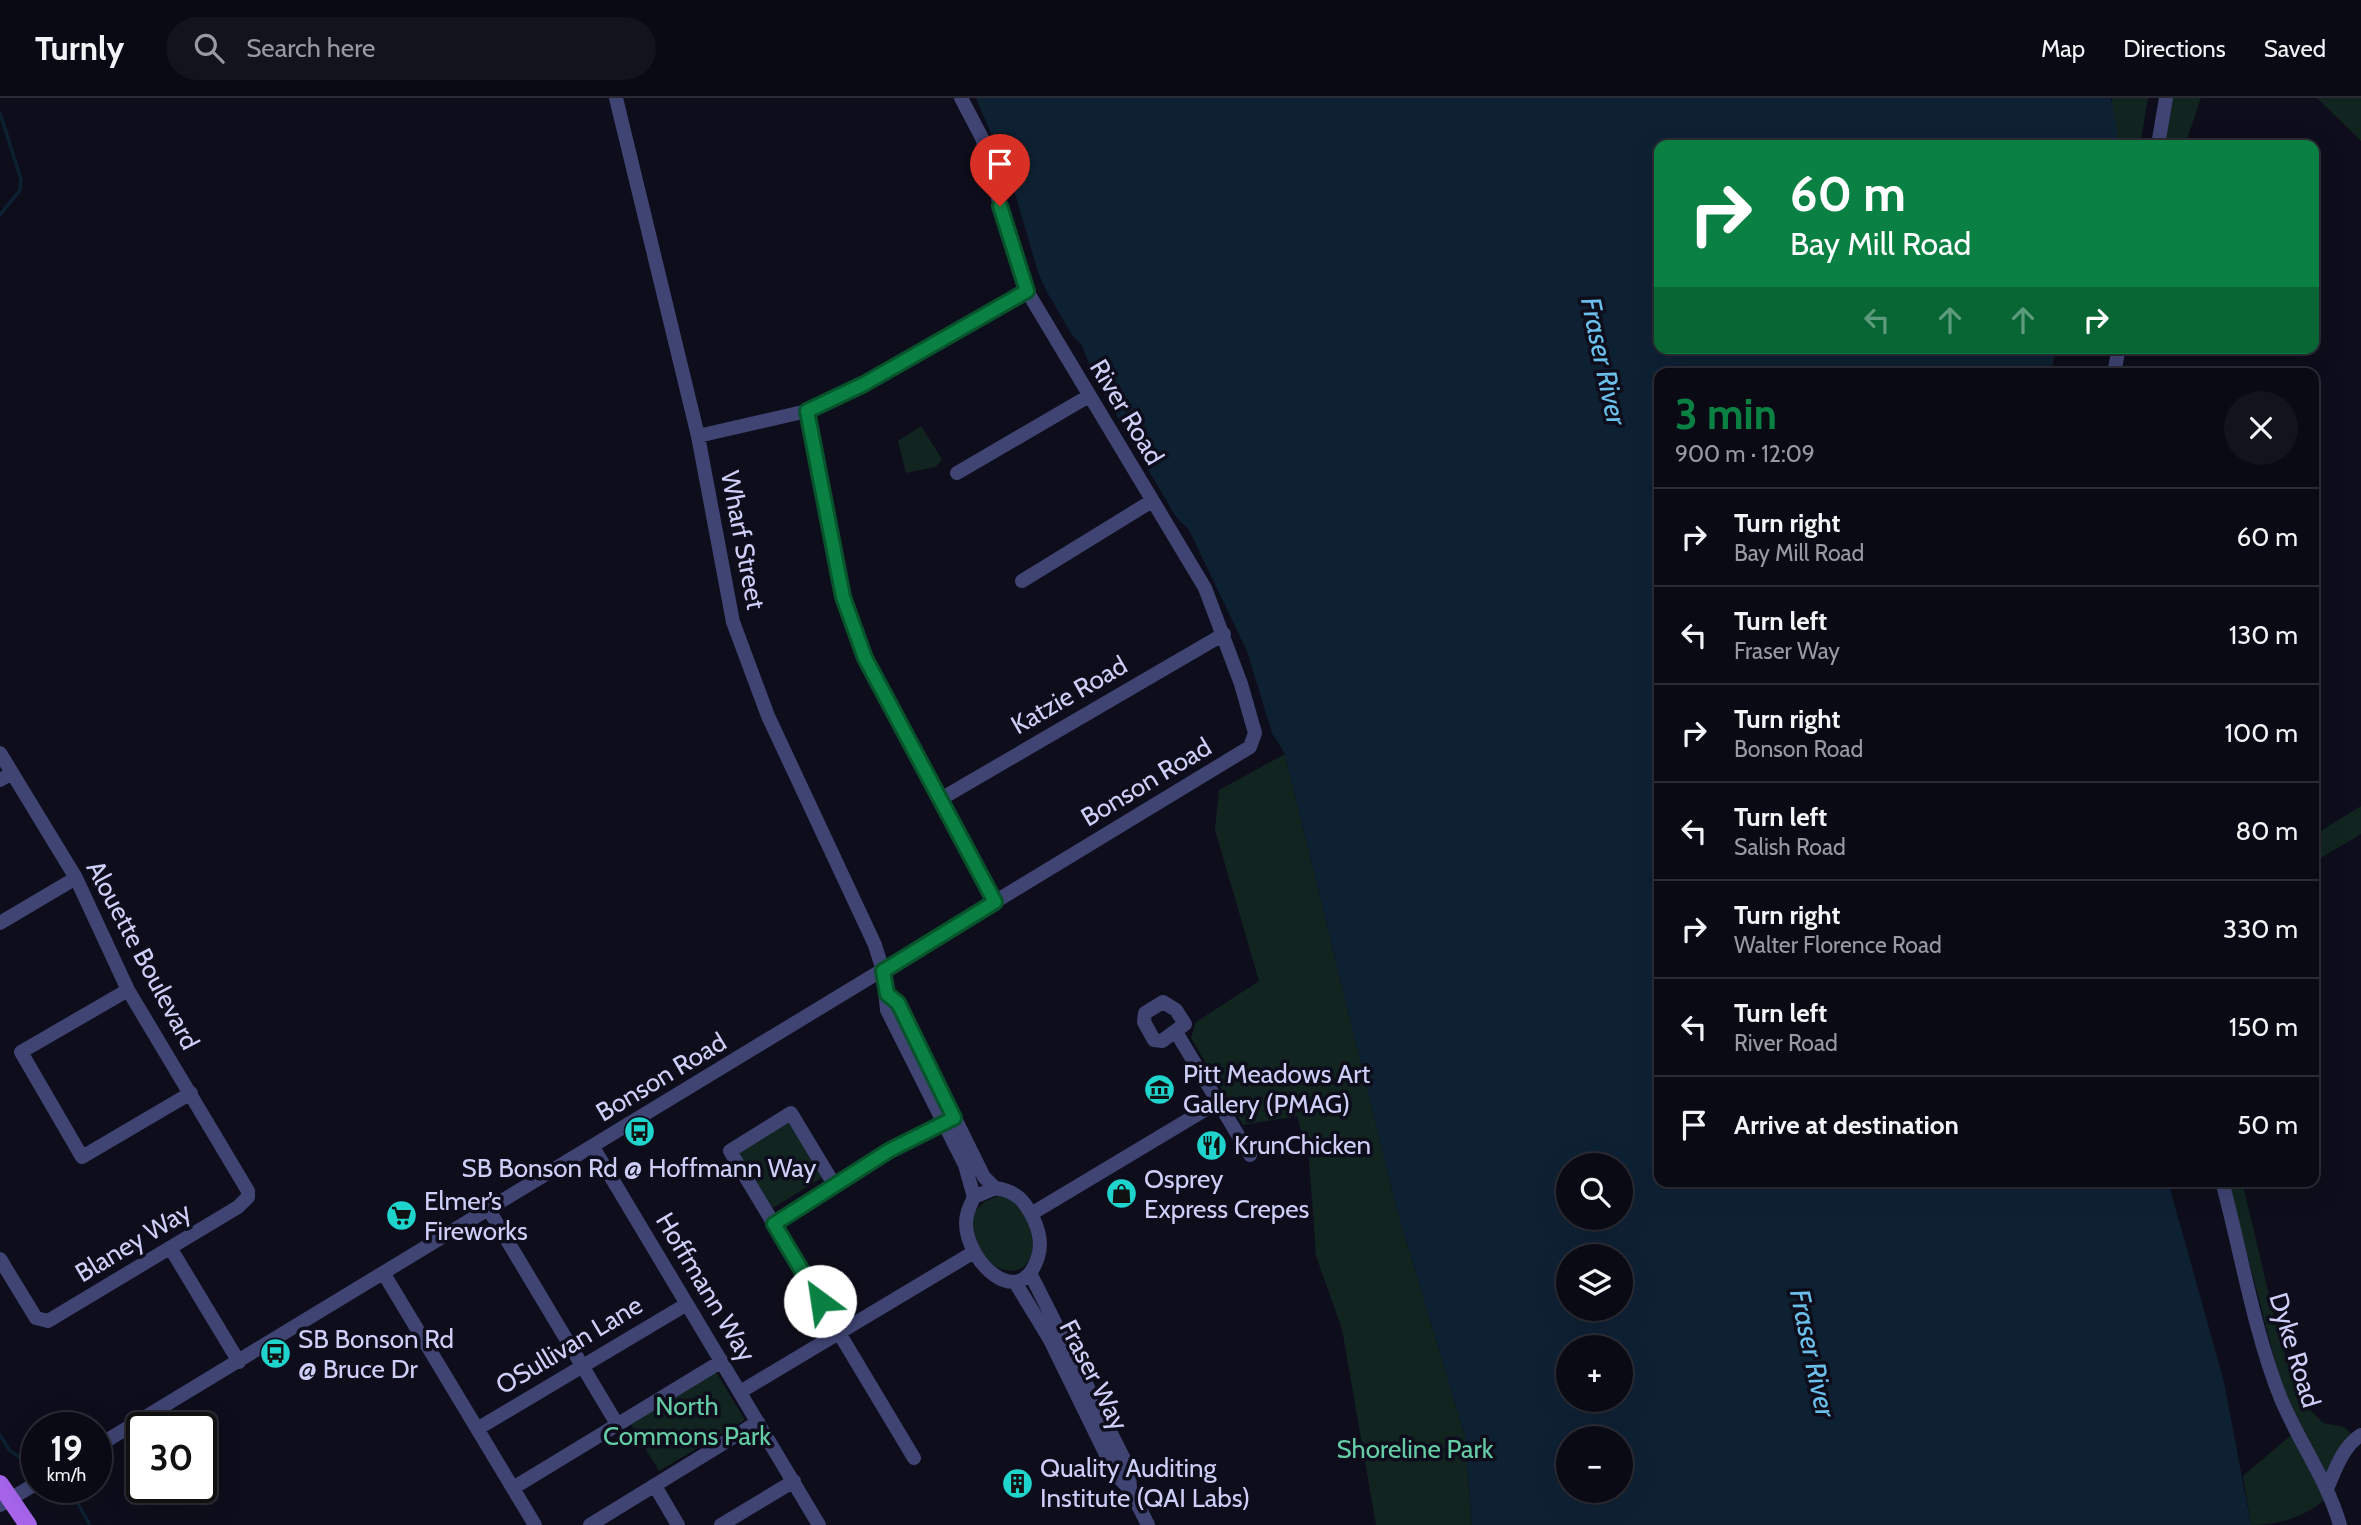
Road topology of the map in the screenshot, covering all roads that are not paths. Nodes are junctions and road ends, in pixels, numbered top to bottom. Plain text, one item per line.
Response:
1 (616, 98) edge
2 (961, 98) edge
3 (2166, 98) edge
4 (2159, 140) edge
5 (1027, 291) junction
6 (1088, 396) junction
7 (807, 411) junction
8 (698, 436) junction
9 (957, 473) dead end
10 (1152, 501) junction
11 (1022, 581) dead end
12 (1224, 634) junction
13 (1250, 747) joint
14 (0, 753) edge
15 (6, 777) edge
16 (939, 800) junction
17 (76, 878) junction
18 (995, 902) junction
19 (0, 923) edge
20 (883, 971) junction
21 (128, 990) junction
22 (1175, 1032) dead end
23 (191, 1093) junction
24 (1218, 1102) junction
25 (949, 1121) junction
26 (593, 1147) junction
27 (1250, 1155) dead end
28 (835, 1186) junction
29 (2224, 1187) edge
30 (995, 1188) junction
31 (248, 1197) joint
32 (974, 1197) junction
33 (489, 1210) junction
34 (1031, 1214) junction
35 (774, 1224) junction
36 (171, 1249) junction
37 (974, 1252) junction
38 (0, 1259) edge
39 (384, 1273) junction
40 (1031, 1275) junction
41 (1016, 1282) junction
42 (687, 1304) junction
43 (839, 1332) junction
44 (239, 1362) junction
45 (722, 1362) junction
46 (582, 1365) junction
47 (740, 1392) junction
48 (758, 1422) junction
49 (617, 1424) junction
50 (477, 1429) junction
51 (2361, 1435) edge
52 (112, 1437) edge
53 (914, 1458) dead end
54 (794, 1481) junction
55 (655, 1486) junction
56 (513, 1488) junction
57 (21, 1489) edge
58 (1130, 1489) junction
59 (2327, 1489) junction
60 (3, 1496) edge
61 (28, 1525) edge
62 (535, 1525) edge
63 (590, 1525) edge
64 (678, 1525) edge
65 (721, 1525) edge
66 (820, 1525) edge
67 (1148, 1525) edge
68 (2340, 1525) edge

1 - 8 street, Wharf Street
2 - 5 street, River Road
3 - 4 street
5 - 6 street, River Road
5 - 7 street
6 - 9 street
6 - 10 street, River Road
7 - 8 street
7 - 16 street
8 - 20 street, Wharf Street
10 - 11 street
10 - 12 street, River Road
12 - 13 street, River Road
12 - 16 street, Katzie Road
13 - 18 street, Bonson Road
14 - 15 street, Alouette Boulevard
15 - 17 street, Alouette Boulevard
16 - 18 street
17 - 19 street
17 - 21 street, Alouette Boulevard
18 - 20 street, Bonson Road
20 - 25 street
20 - 26 street, Bonson Road
21 - 23 street, Alouette Boulevard
21 - 23 street
22 - 24 street
23 - 31 street, Alouette Boulevard
24 - 27 street
24 - 34 street
25 - 28 street
25 - 30 street
25 - 32 street
26 - 33 street, Bonson Road
26 - 42 street, Hoffmann Way
28 - 35 street
28 - 35 street
29 - 59 street, Dyke Road
30 - 32 street
30 - 34 street
31 - 36 street, Blaney Way
32 - 37 street
33 - 39 street, Bonson Road
33 - 46 street
34 - 40 street
35 - 43 street
36 - 38 street, Blaney Way
36 - 44 street
37 - 41 street
37 - 43 street
39 - 44 street, Bonson Road
39 - 50 street
40 - 41 street
40 - 58 street, Fraser Way
41 - 58 street, Fraser Way
42 - 45 street, Hoffmann Way
42 - 46 street, OSullivan Lane
43 - 47 street
43 - 53 street
44 - 52 street, Bonson Road
45 - 47 street, Hoffmann Way
45 - 49 street
46 - 49 street
46 - 50 street, OSullivan Lane
47 - 48 street, Hoffmann Way
48 - 54 street, Hoffmann Way
48 - 55 street
49 - 56 street
50 - 56 street
51 - 59 street
54 - 65 street
54 - 66 street, Hoffmann Way
55 - 63 street
55 - 64 street
56 - 62 street
57 - 60 street
58 - 67 street, Fraser Way
59 - 68 street, Dyke Road
60 - 61 main road

